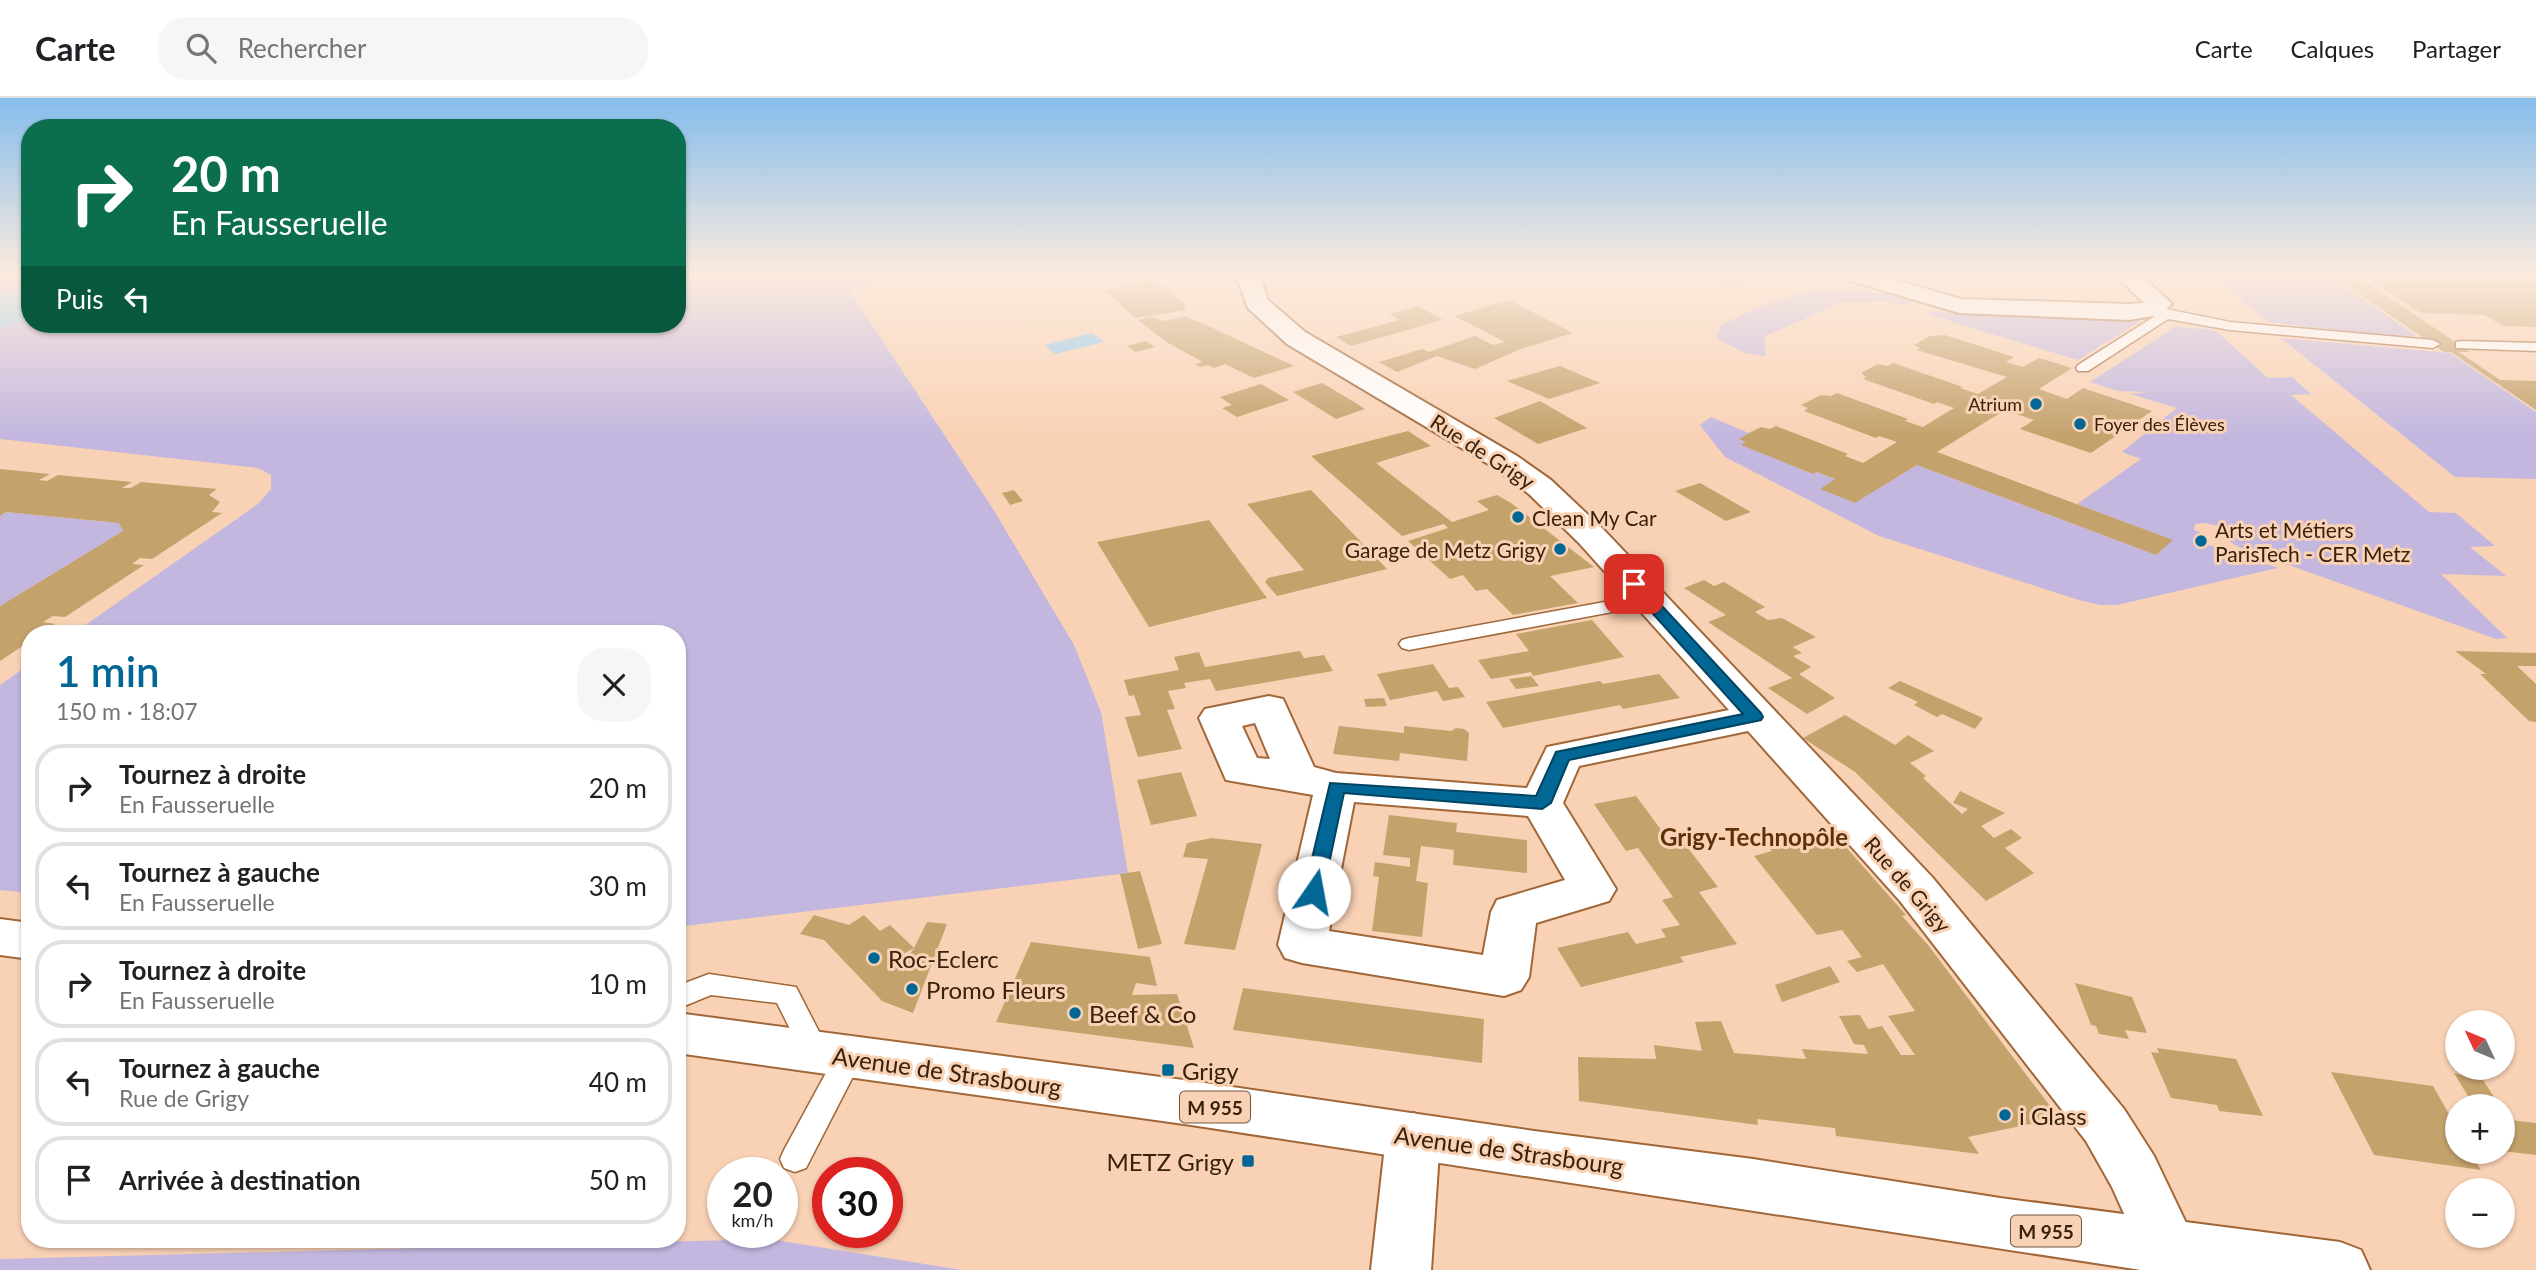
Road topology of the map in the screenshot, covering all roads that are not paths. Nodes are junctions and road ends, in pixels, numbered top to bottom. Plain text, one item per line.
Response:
1 (1285, 328) edge
2 (2138, 328) edge
3 (2233, 328) edge
4 (2433, 344) dead end
5 (2461, 345) dead end
6 (2536, 347) edge
7 (2082, 368) dead end
8 (1648, 600) junction
9 (1409, 644) dead end
10 (1755, 717) junction
11 (1542, 803) junction
12 (0, 937) edge
13 (21, 940) edge
14 (686, 994) edge
15 (686, 1034) edge
16 (832, 1055) junction
17 (1413, 1137) junction
18 (796, 1157) edge
19 (2169, 1248) junction
20 (1403, 1269) edge
21 (2340, 1270) edge

1 - 8 street, Rue de Grigy
2 - 7 lane
3 - 4 lane
5 - 6 lane
8 - 9 lane
8 - 10 street, Rue de Grigy
10 - 11 street
10 - 19 street, Rue de Grigy
11 - 11 street
12 - 13 street
14 - 16 lane
15 - 16 street, Avenue de Strasbourg / M 955
16 - 17 street, Avenue de Strasbourg / M 955
16 - 18 lane
17 - 19 street, Avenue de Strasbourg / M 955
17 - 20 street
19 - 21 street, Avenue de Strasbourg / M 955

